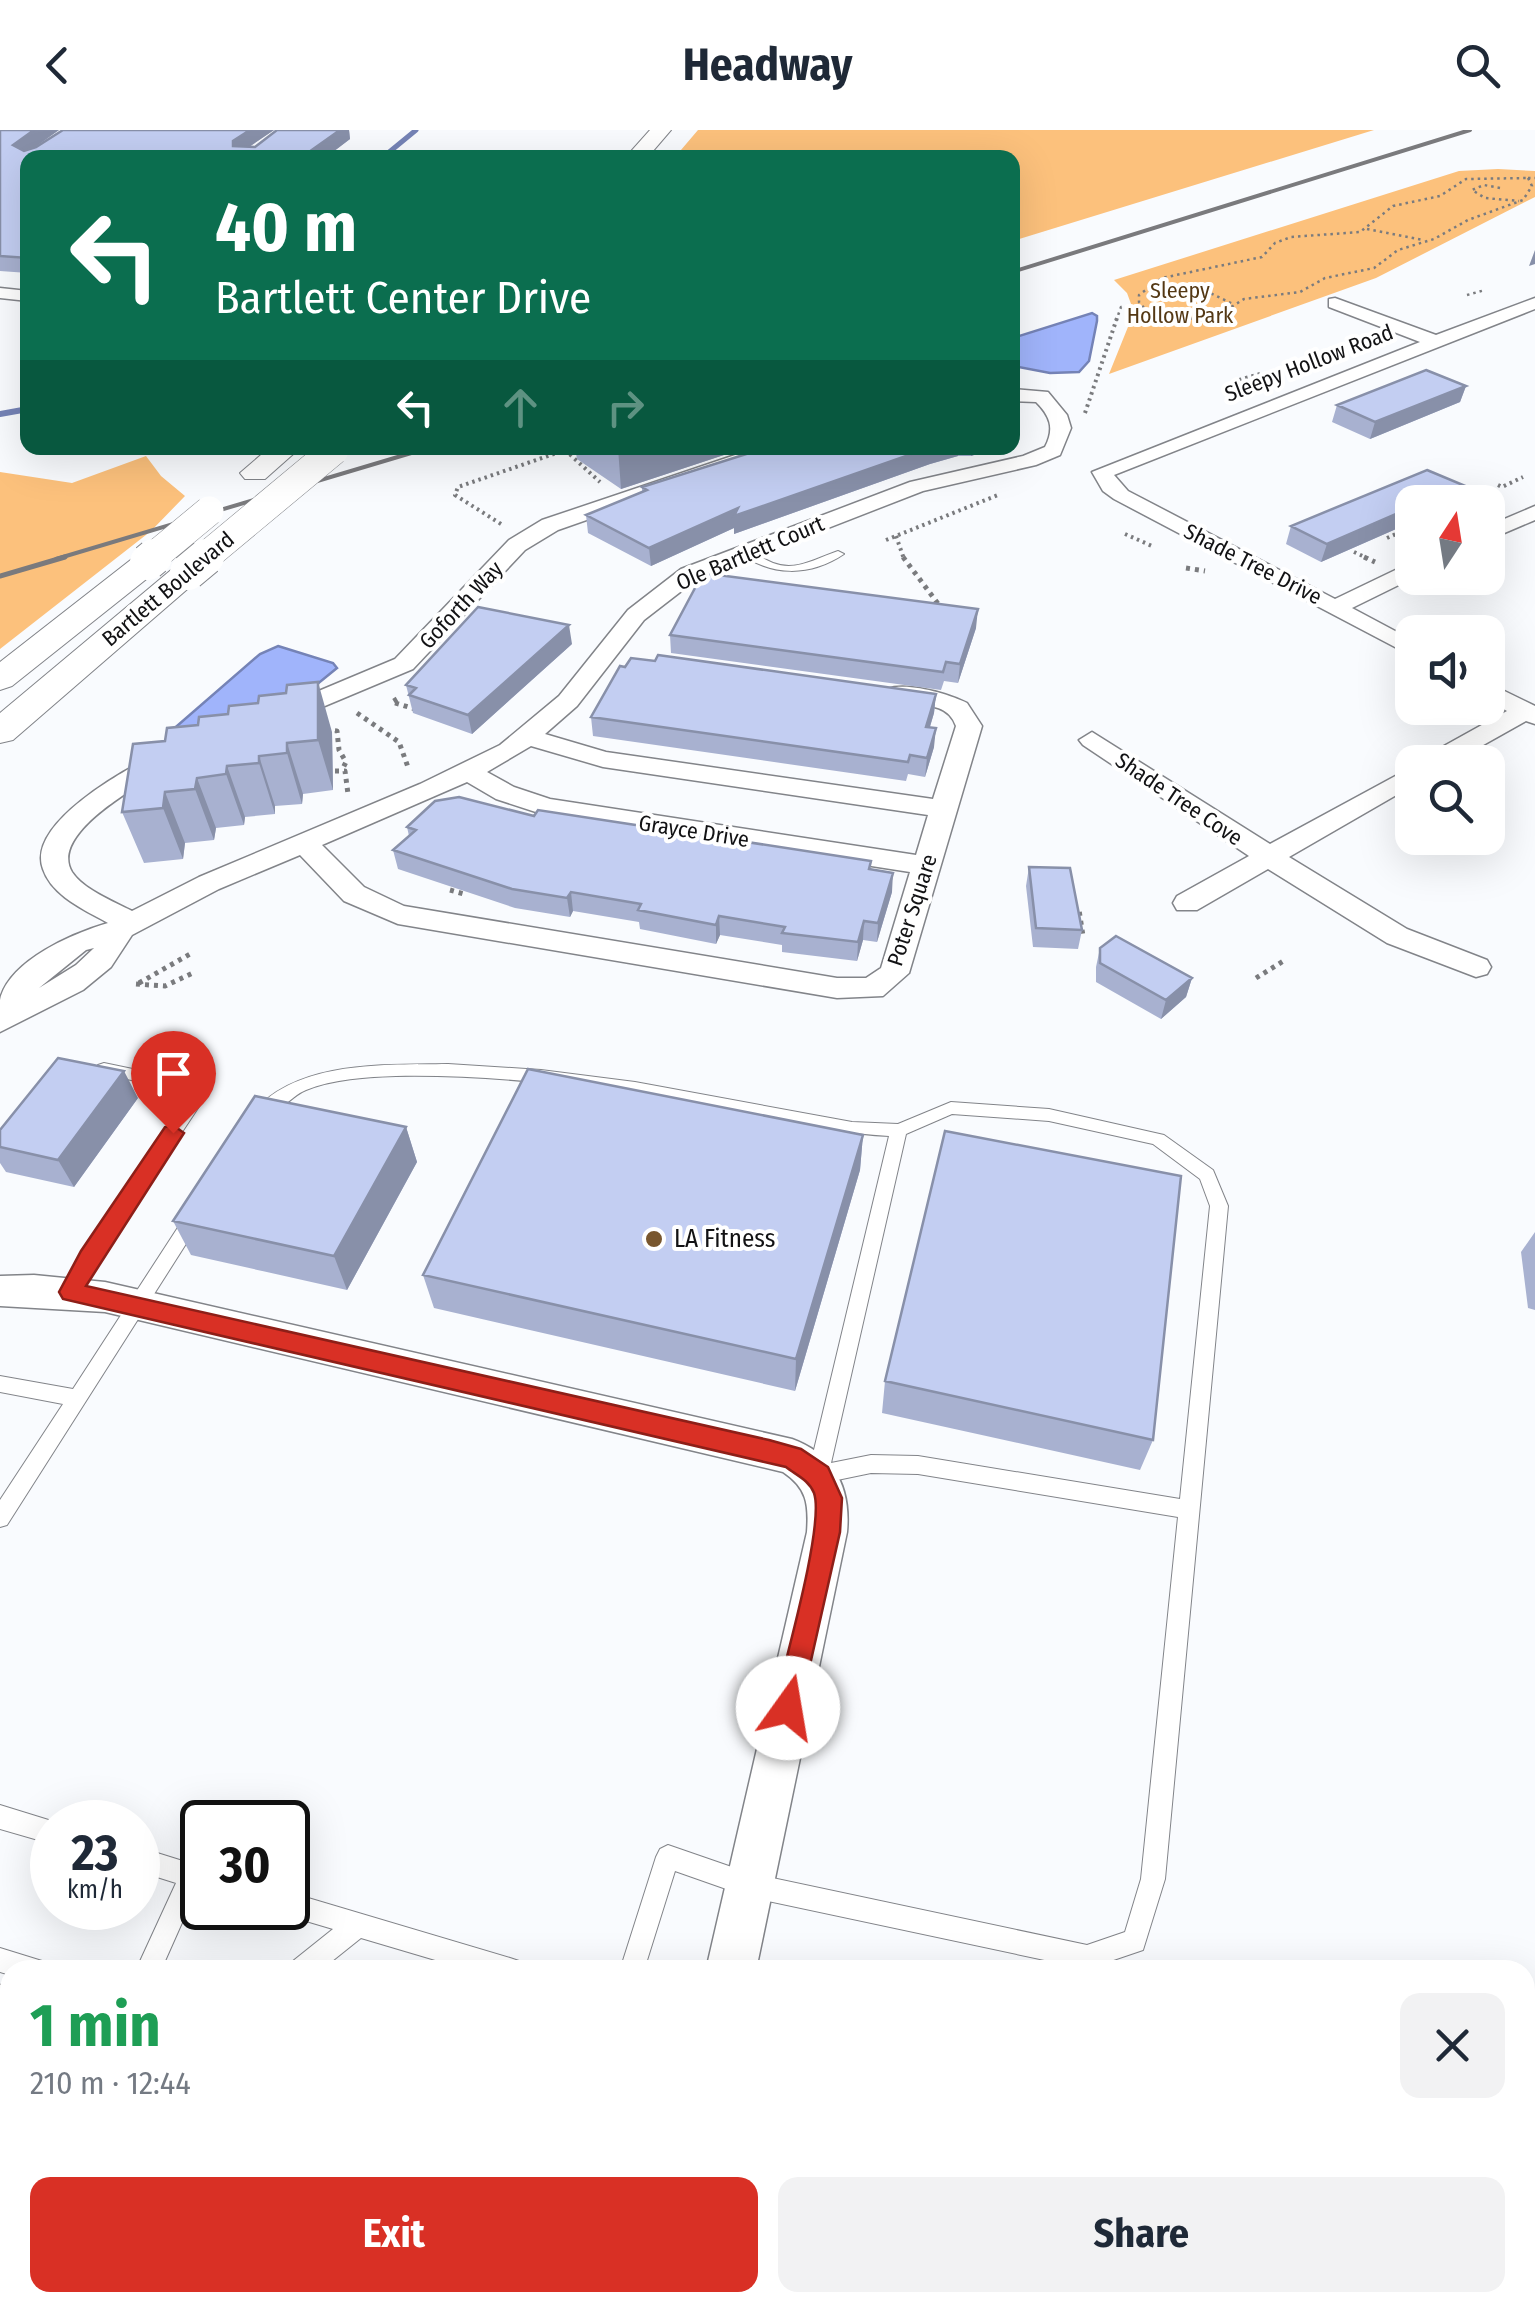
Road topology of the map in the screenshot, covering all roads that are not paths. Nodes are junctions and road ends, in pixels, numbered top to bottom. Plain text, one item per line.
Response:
1 (661, 130) edge
2 (643, 150) edge
3 (1335, 303) dead end
4 (1535, 303) edge
5 (1434, 341) junction
6 (1020, 395) edge
7 (277, 455) edge
8 (329, 455) edge
9 (753, 455) edge
10 (1102, 472) joint
11 (1535, 512) edge
12 (1505, 526) edge
13 (743, 551) junction
14 (838, 554) dead end
15 (1395, 578) edge
16 (1336, 608) junction
17 (1395, 640) edge
18 (604, 656) junction
19 (635, 660) edge
20 (0, 679) edge
21 (857, 690) edge
22 (1505, 699) edge
23 (1530, 713) edge
24 (254, 726) edge
25 (0, 732) edge
26 (529, 738) junction
27 (1092, 740) dead end
28 (1468, 745) edge
29 (183, 753) edge
30 (469, 772) junction
31 (1395, 785) edge
32 (944, 808) junction
33 (304, 843) junction
34 (1267, 858) junction
35 (926, 866) junction
36 (1186, 903) dead end
37 (126, 926) junction
38 (1476, 968) dead end
39 (2, 1019) edge
40 (92, 1067) edge
41 (899, 1130) junction
42 (248, 1132) edge
43 (199, 1210) edge
44 (0, 1291) edge
45 (71, 1292) junction
46 (138, 1304) junction
47 (0, 1384) edge
48 (77, 1398) junction
49 (818, 1475) junction
50 (1189, 1510) junction
51 (0, 1518) edge
52 (0, 1817) edge
53 (30, 1826) edge
54 (749, 1884) junction
55 (180, 1909) edge
56 (310, 1911) edge
57 (356, 1925) junction
58 (153, 1960) edge
59 (314, 1960) edge
60 (476, 1960) edge
61 (635, 1960) edge
62 (733, 1960) edge

1 - 2 main road
3 - 5 street
4 - 5 street, Sleepy Hollow Road
5 - 10 street, Sleepy Hollow Road
6 - 13 street, Ole Bartlett Court
7 - 20 main road, Bartlett Boulevard, bridge
8 - 25 main road, Bartlett Boulevard, bridge
9 - 24 street, Goforth Way
10 - 16 street, Shade Tree Drive
11 - 12 street
13 - 14 lane
13 - 18 street, Ole Bartlett Court
15 - 16 street
16 - 17 street, Shade Tree Drive
18 - 19 street
18 - 26 street, Ole Bartlett Court
21 - 32 street, Poter Square
22 - 23 street
23 - 28 street
26 - 30 street, Ole Bartlett Court
26 - 32 street
27 - 34 street, Shade Tree Cove
29 - 37 street
30 - 33 street, Ole Bartlett Court
30 - 35 street, Grayce Drive
31 - 34 street, Shade Tree Cove
32 - 35 street, Poter Square
33 - 35 street, Poter Square
33 - 37 street, Ole Bartlett Court
34 - 36 street, Shade Tree Cove
34 - 38 street, Shade Tree Cove
37 - 39 street, Ole Bartlett Court
40 - 45 lane
41 - 42 lane
41 - 49 lane
41 - 50 lane
43 - 46 lane
44 - 45 street
45 - 46 street
46 - 48 lane
46 - 49 street
47 - 48 lane
48 - 51 lane
49 - 50 lane
49 - 54 street
50 - 54 lane
52 - 53 lane
54 - 61 lane
54 - 62 street
55 - 58 lane
56 - 57 lane
57 - 59 lane
57 - 60 lane

